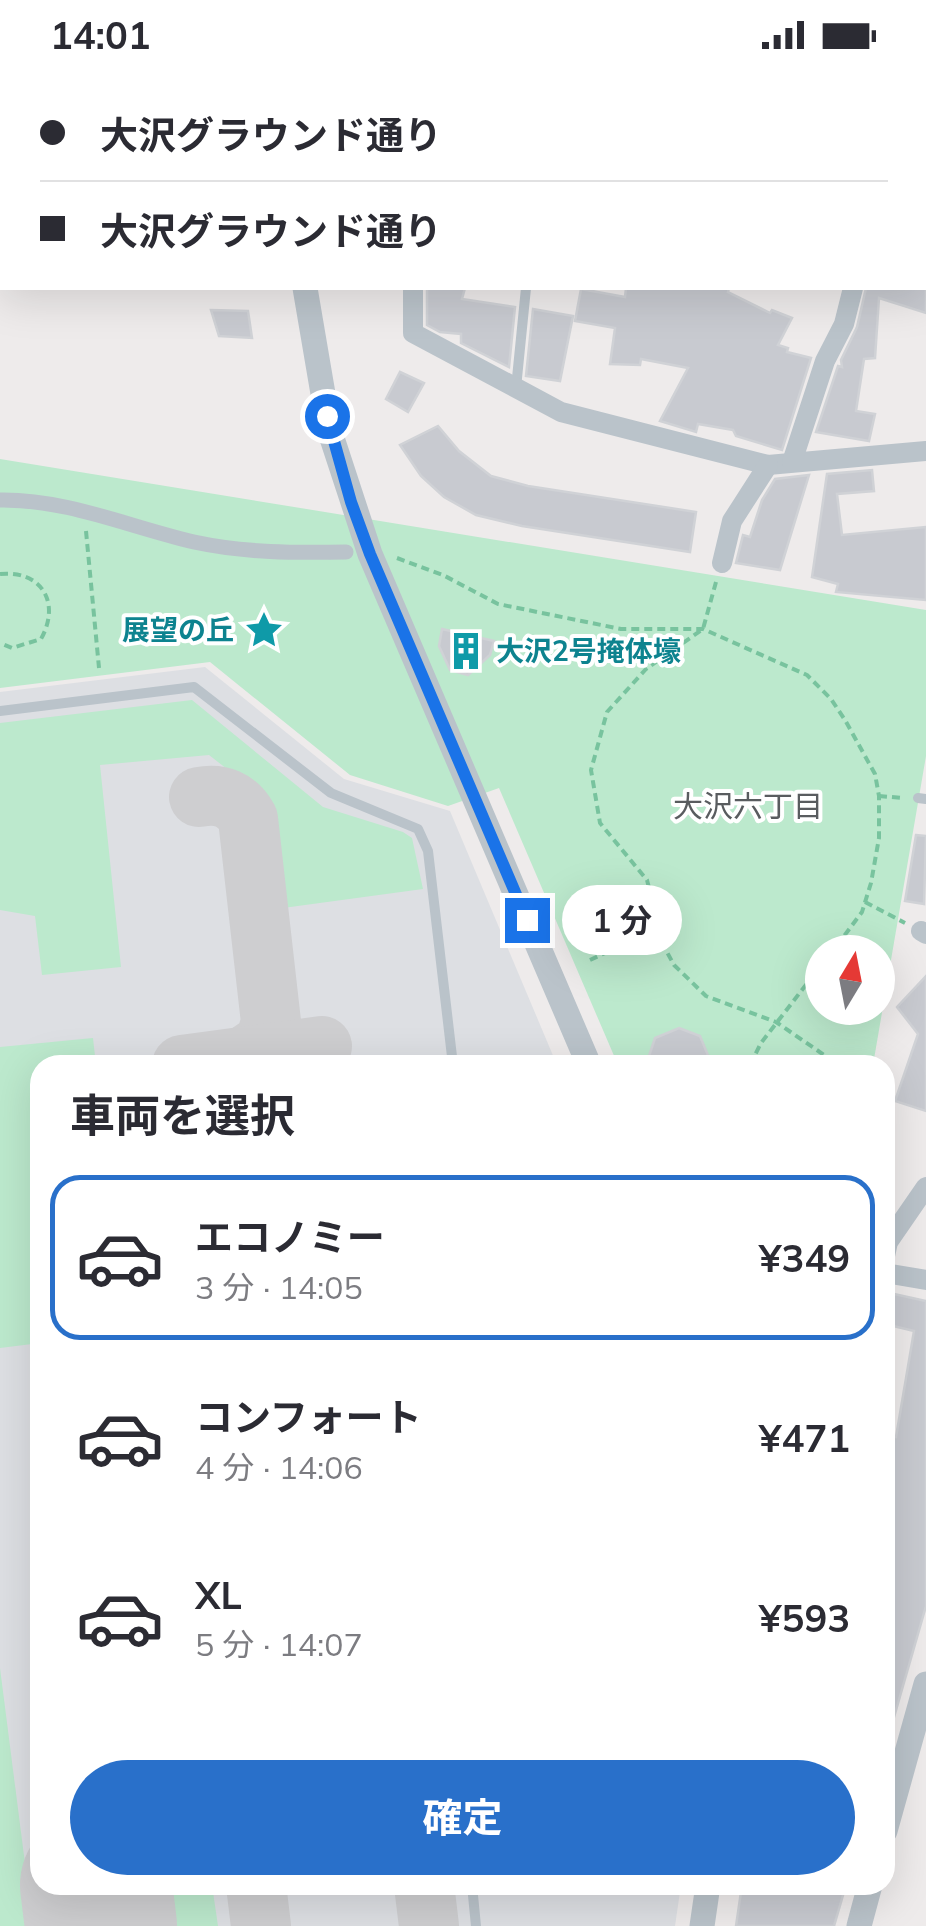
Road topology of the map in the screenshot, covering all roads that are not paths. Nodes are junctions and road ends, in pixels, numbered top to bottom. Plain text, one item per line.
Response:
1 (305, 290) edge
2 (413, 290) edge
3 (526, 290) edge
4 (853, 290) edge
5 (516, 388) junction
6 (926, 451) edge
7 (792, 462) junction
8 (768, 464) junction
9 (0, 500) edge
10 (346, 552) dead end
11 (722, 563) road end
12 (0, 711) edge
13 (452, 1055) edge
14 (585, 1055) edge
15 (926, 1187) edge
16 (895, 1232) edge
17 (895, 1275) edge
18 (926, 1280) edge
19 (926, 1684) edge
20 (895, 1795) edge
21 (473, 1895) edge
22 (707, 1895) edge
23 (867, 1895) edge
24 (476, 1926) edge
25 (702, 1926) edge
26 (858, 1926) edge

1 - 14 street
2 - 5 street
3 - 5 lane
4 - 7 street
5 - 8 street
6 - 7 street
7 - 8 street
8 - 11 street
9 - 10 street
12 - 13 lane
15 - 16 street
17 - 18 street
19 - 20 street
21 - 24 lane
22 - 25 street
23 - 26 street

